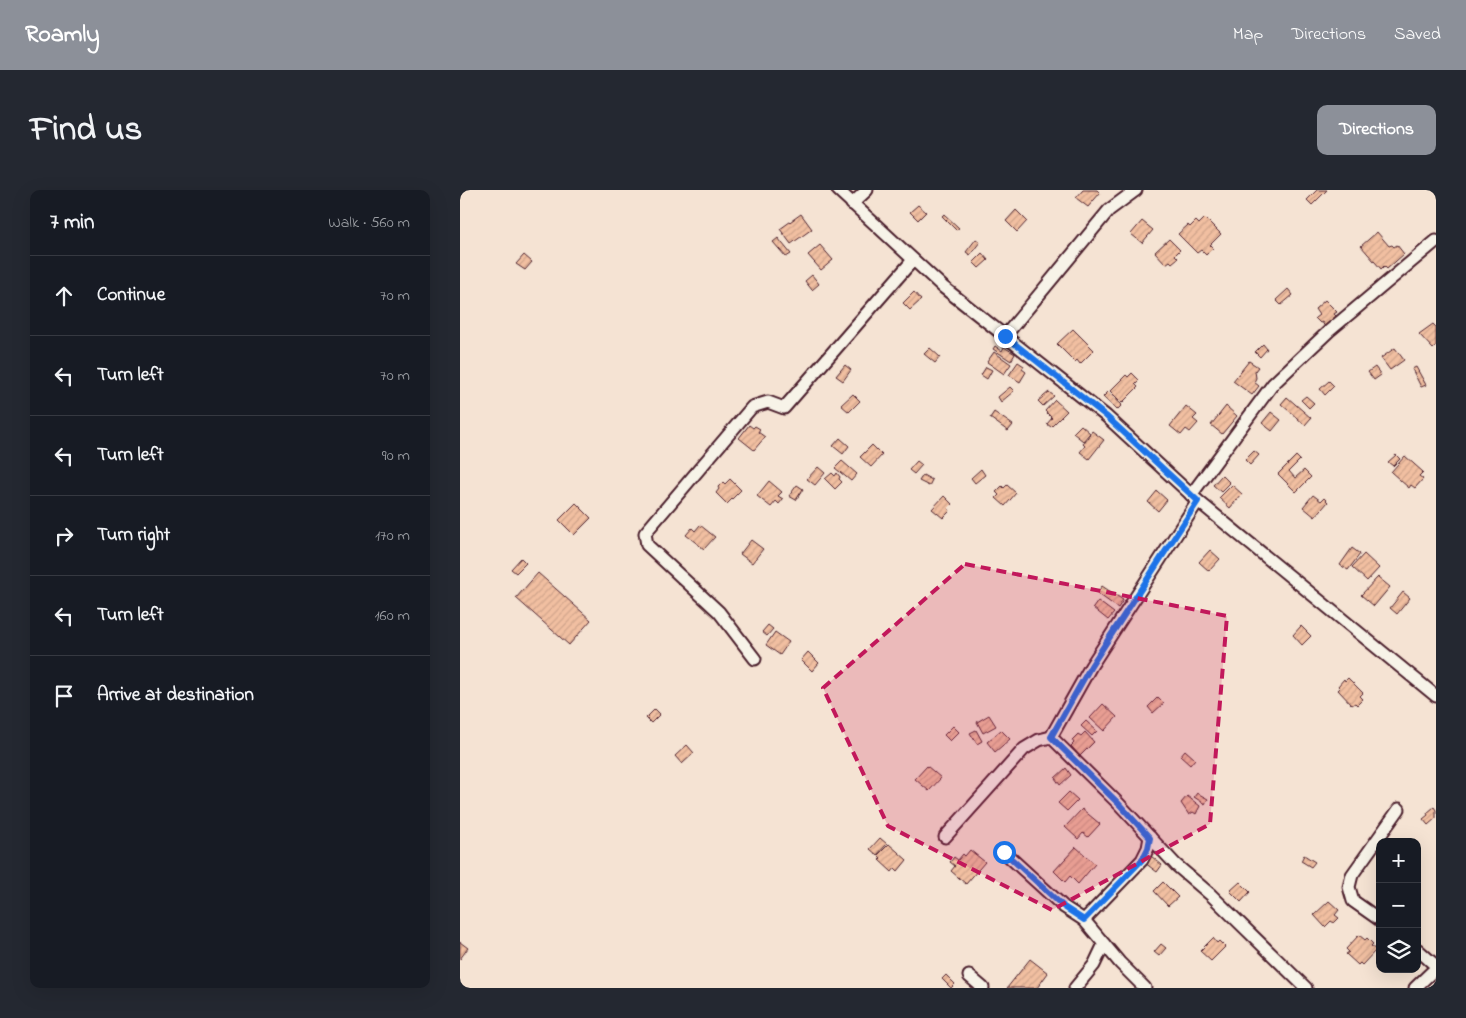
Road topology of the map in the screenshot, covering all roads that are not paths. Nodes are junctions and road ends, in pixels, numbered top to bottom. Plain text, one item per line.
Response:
1 (838, 190) edge
2 (867, 190) edge
3 (1136, 190) edge
4 (852, 204) junction
5 (1436, 241) edge
6 (913, 260) junction
7 (1005, 336) junction
8 (1195, 498) junction
9 (755, 659) dead end
10 (1436, 696) edge
11 (1051, 737) junction
12 (1399, 809) dead end
13 (945, 837) dead end
14 (1150, 838) junction
15 (1004, 852) dead end
16 (1376, 917) edge
17 (1084, 920) junction
18 (1104, 944) junction
19 (1421, 953) edge
20 (1436, 967) edge
21 (969, 976) dead end
22 (983, 988) edge
23 (1075, 988) edge
24 (1145, 988) edge
25 (1306, 988) edge
26 (1415, 988) edge

1 - 4 street
2 - 4 street
3 - 7 street
4 - 6 street
5 - 8 street
6 - 7 street
6 - 9 street
7 - 8 street
8 - 10 street
8 - 11 street
11 - 13 street
11 - 14 street
12 - 16 street
14 - 17 street
14 - 25 street
15 - 17 street
17 - 18 street
18 - 23 street
18 - 24 street
19 - 20 street
20 - 26 street
21 - 22 street

